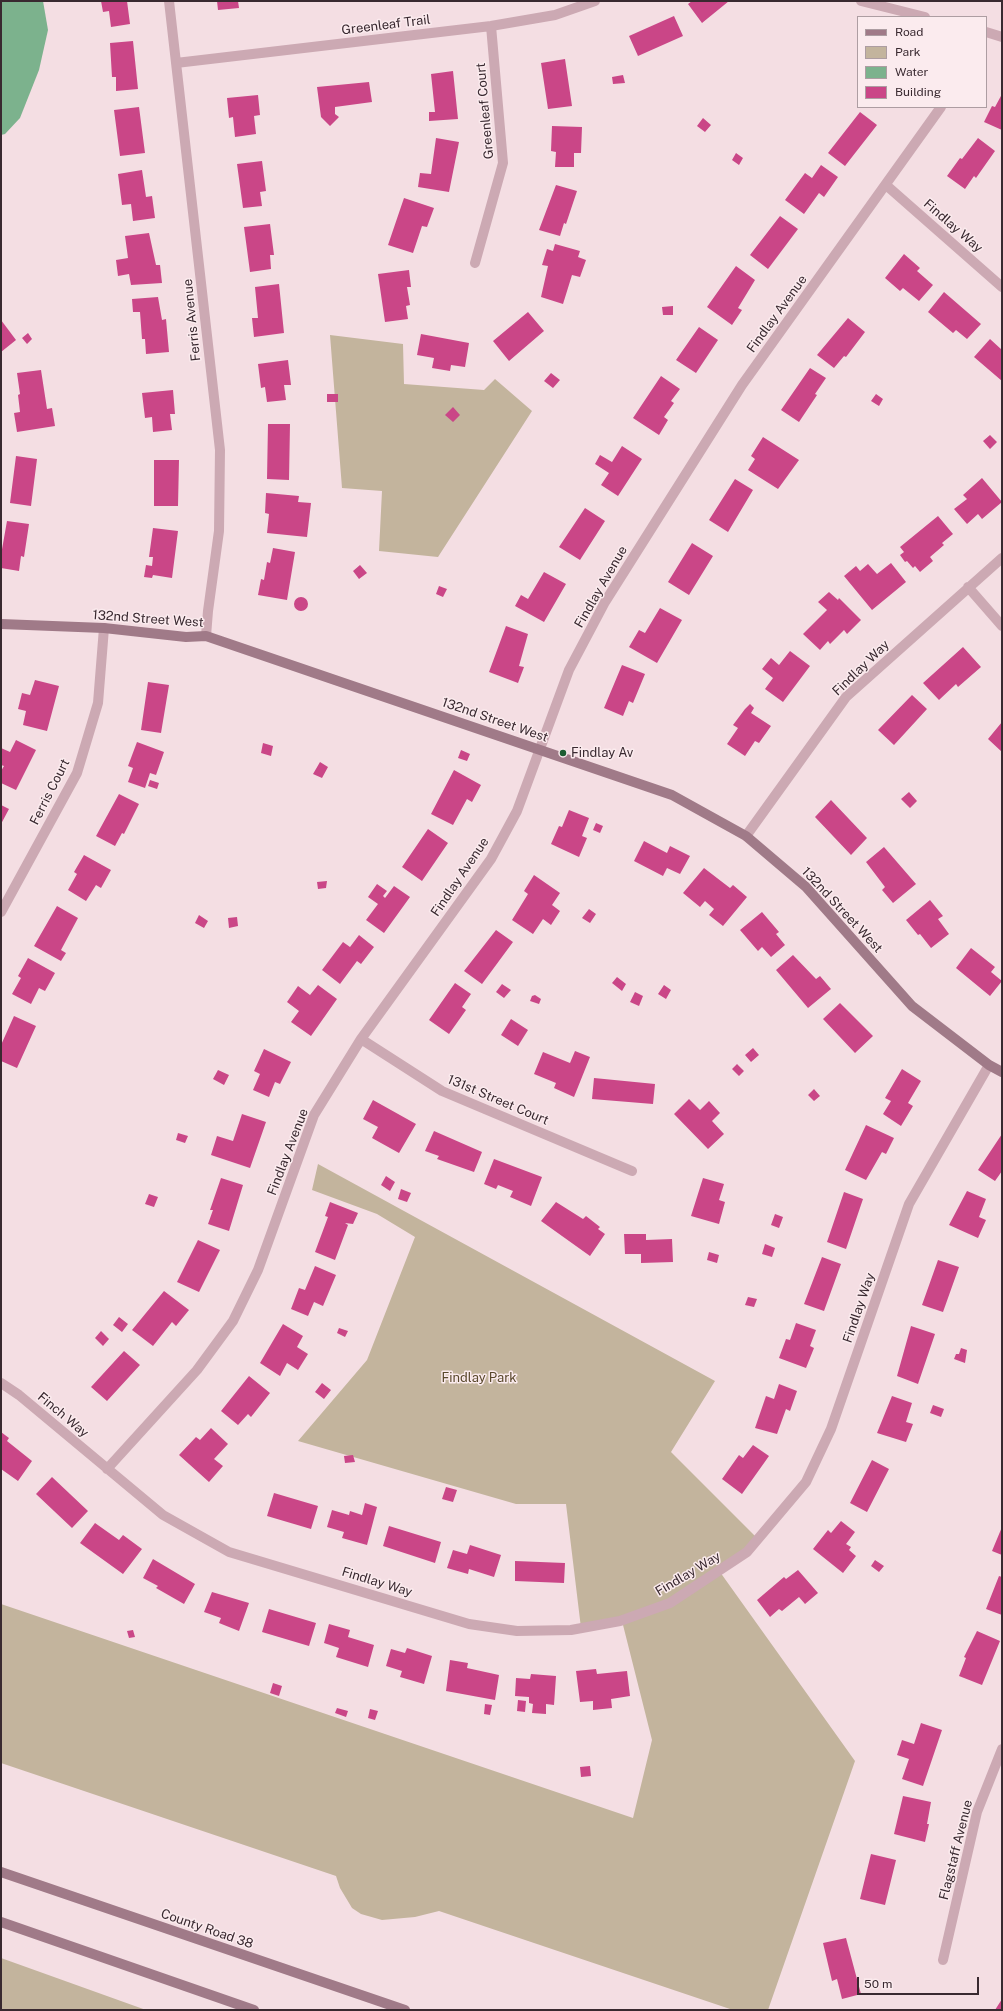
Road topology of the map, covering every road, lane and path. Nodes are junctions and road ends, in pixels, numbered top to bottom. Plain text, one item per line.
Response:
1 (169, 1) edge
2 (595, 1) edge
3 (861, 1) edge
4 (921, 16) edge
5 (491, 26) junction
6 (987, 32) edge
7 (1002, 37) edge
8 (176, 63) junction
9 (940, 108) edge
10 (886, 185) junction
11 (475, 263) dead end
12 (1002, 287) edge
13 (1002, 558) edge
14 (968, 587) junction
15 (1, 624) edge
16 (1002, 626) edge
17 (104, 628) junction
18 (206, 636) junction
19 (540, 749) junction
20 (746, 836) junction
21 (1, 912) edge
22 (361, 1039) junction
23 (989, 1065) junction
24 (1002, 1072) edge
25 (632, 1171) dead end
26 (1, 1383) edge
27 (107, 1469) junction
28 (1002, 1749) edge
29 (1, 1872) edge
30 (1, 1922) edge
31 (943, 1960) dead end
32 (254, 2010) edge
33 (405, 2010) edge

1 - 8 street, Ferris Avenue
2 - 5 street, Greenleaf Trail
3 - 4 street
5 - 8 street, Greenleaf Trail
5 - 11 street, Greenleaf Court
6 - 7 street
8 - 18 street, Ferris Avenue
9 - 10 street, Findlay Avenue
10 - 12 street, Findlay Way
10 - 19 street, Findlay Avenue
13 - 14 street, Findlay Way
14 - 16 street
14 - 20 street, Findlay Way
15 - 17 street, 132nd Street West
17 - 18 street, 132nd Street West
17 - 21 street, Ferris Court
18 - 19 street, 132nd Street West
19 - 20 street, 132nd Street West
19 - 22 street, Findlay Avenue
20 - 23 street, 132nd Street West
22 - 25 street, 131st Street Court
22 - 27 street, Findlay Avenue
23 - 24 street, 132nd Street West
23 - 27 street, Findlay Way
26 - 27 street, Finch Way
28 - 31 street, Flagstaff Avenue
29 - 33 street, County Road 38
30 - 32 street

